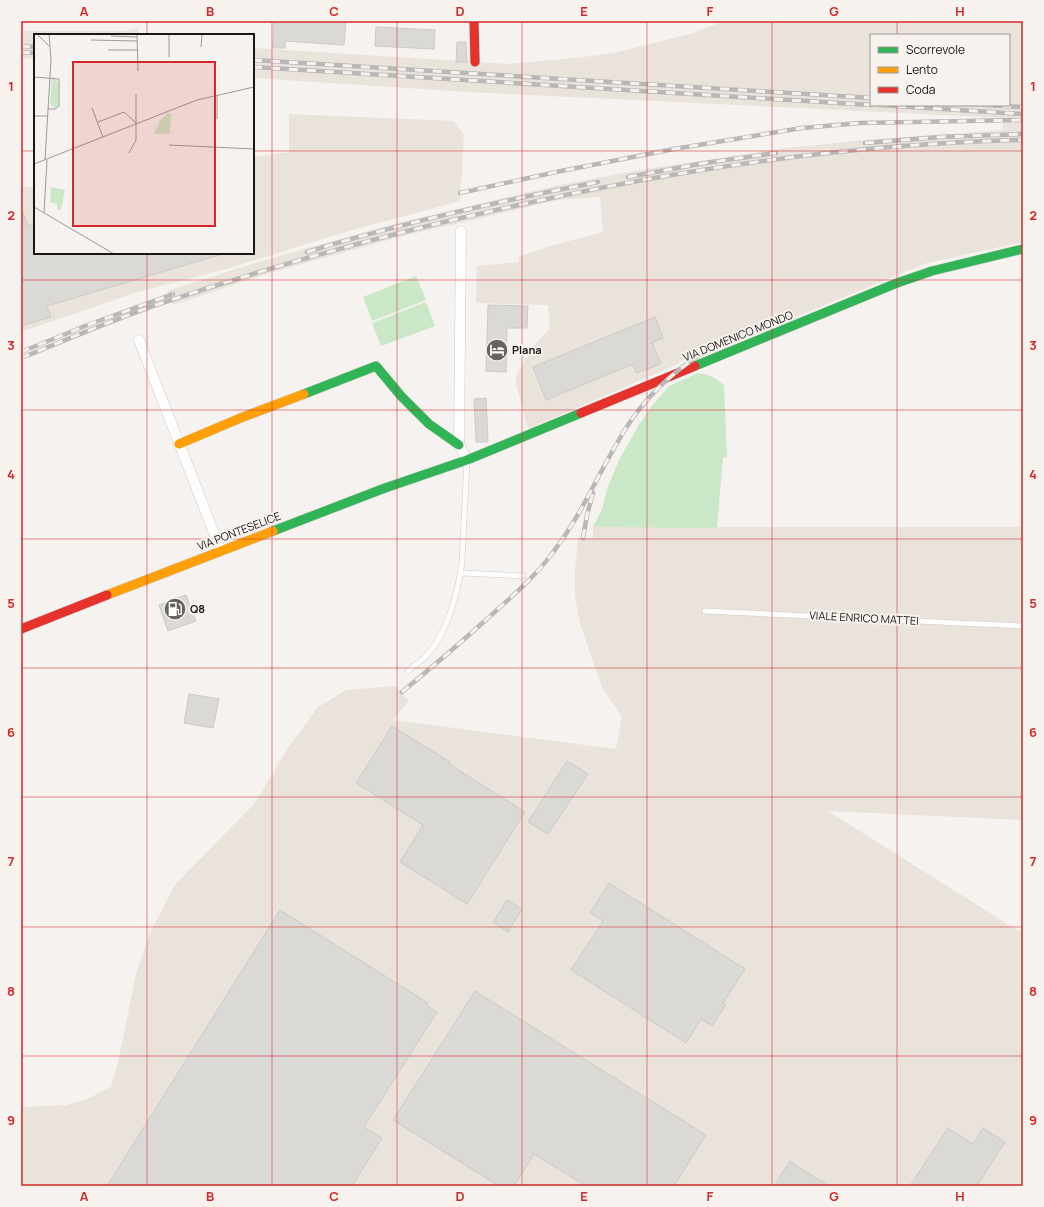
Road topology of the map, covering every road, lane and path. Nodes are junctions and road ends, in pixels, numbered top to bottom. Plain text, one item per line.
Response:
1 (474, 21) edge
2 (475, 62) dead end
3 (461, 231) dead end
4 (1023, 249) edge
5 (139, 340) dead end
6 (179, 444) junction
7 (459, 445) junction
8 (467, 460) junction
9 (221, 551) junction
10 (461, 573) junction
11 (523, 576) dead end
12 (705, 611) dead end
13 (1023, 626) edge
14 (21, 629) edge
15 (408, 671) dead end

1 - 2 street
3 - 7 street
4 - 8 street, VIA DOMENICO MONDO
5 - 6 street
6 - 7 street
6 - 9 street
7 - 8 street
8 - 9 street, VIA PONTESELICE
8 - 10 lane
9 - 14 street, VIA PONTESELICE
10 - 11 lane
10 - 15 lane
12 - 13 lane, VIALE ENRICO MATTEI

